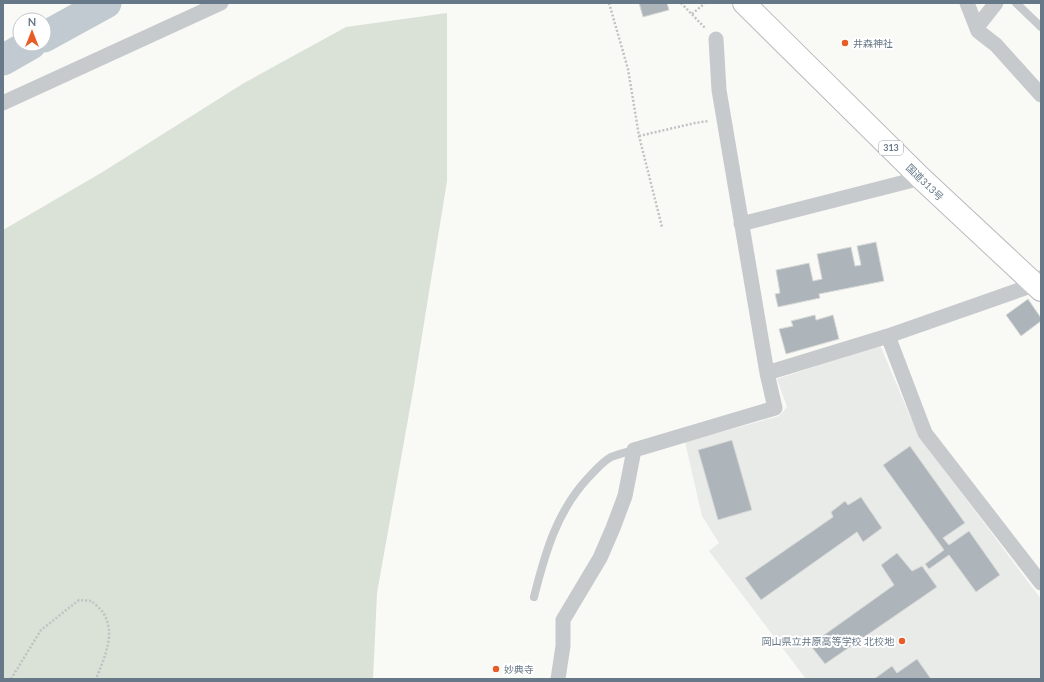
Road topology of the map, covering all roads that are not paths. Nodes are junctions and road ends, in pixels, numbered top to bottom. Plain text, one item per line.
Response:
1 (221, 3) edge
2 (744, 3) edge
3 (967, 3) edge
4 (996, 3) edge
5 (1016, 3) edge
6 (976, 27) junction
7 (1041, 28) edge
8 (716, 39) road end
9 (1041, 95) edge
10 (3, 103) edge
11 (921, 178) junction
12 (741, 224) junction
13 (1038, 284) edge
14 (888, 336) junction
15 (767, 373) junction
16 (634, 450) junction
17 (1041, 583) edge
18 (534, 597) dead end
19 (558, 679) edge

1 - 10 street
2 - 11 highway, 国道313号 / 313
3 - 6 street
4 - 6 street
5 - 7 lane
6 - 9 street
8 - 12 street
11 - 12 street
11 - 13 highway, 国道313号 / 313
12 - 15 street
13 - 14 street
14 - 15 street
14 - 17 street
15 - 16 street
16 - 18 lane
16 - 19 street

